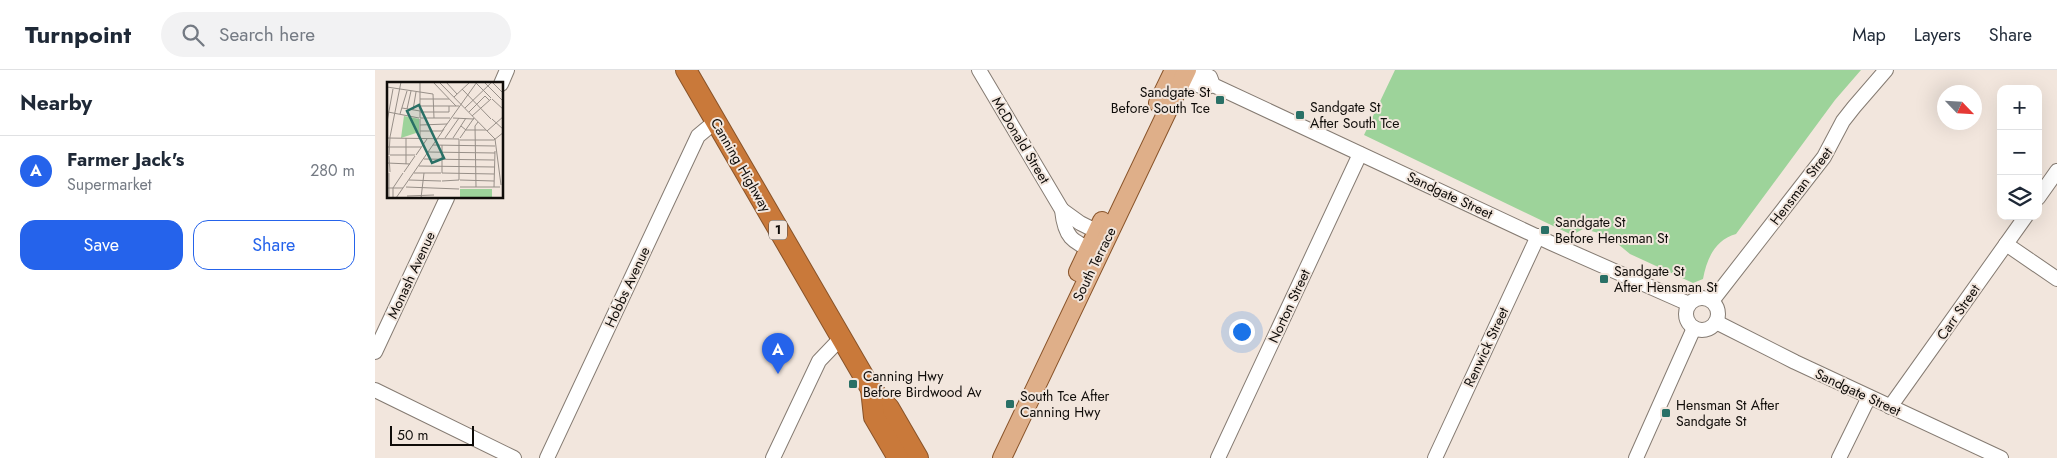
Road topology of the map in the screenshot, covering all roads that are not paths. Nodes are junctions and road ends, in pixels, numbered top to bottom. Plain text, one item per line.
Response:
1 (507, 70) edge
2 (686, 70) edge
3 (979, 70) edge
4 (1886, 70) edge
5 (1182, 72) edge
6 (502, 82) edge
7 (716, 121) junction
8 (1361, 154) junction
9 (2057, 172) edge
10 (2042, 193) edge
11 (447, 199) edge
12 (1062, 210) junction
13 (2023, 220) edge
14 (1102, 234) junction
15 (1538, 236) junction
16 (2006, 244) junction
17 (1095, 251) junction
18 (2057, 279) edge
19 (1712, 301) junction
20 (1689, 304) junction
21 (1716, 322) junction
22 (1694, 328) junction
23 (841, 338) junction
24 (375, 352) edge
25 (871, 389) junction
26 (375, 390) edge
27 (1869, 397) junction
28 (1890, 407) junction
29 (514, 458) edge
30 (547, 458) edge
31 (773, 458) edge
32 (898, 458) edge
33 (918, 458) edge
34 (989, 458) edge
35 (1002, 458) edge
36 (1218, 458) edge
37 (1435, 458) edge
38 (1636, 458) edge
39 (1839, 458) edge
40 (2001, 458) edge

1 - 6 street
2 - 7 highway, Canning Highway / 1
3 - 12 street, McDonald Street
4 - 19 street, Hensman Street
5 - 8 street, Sandgate Street
5 - 14 main road, South Terrace
7 - 23 highway, Canning Highway / 1
7 - 30 street, Hobbs Avenue
8 - 15 street, Sandgate Street
8 - 36 street, Norton Street
9 - 10 street
11 - 24 street, Monash Avenue
12 - 14 street, McDonald Street
12 - 17 street, McDonald Street
13 - 16 street, Carr Street
14 - 17 main road, South Terrace
15 - 20 street, Sandgate Street
15 - 37 street, Renwick Street
16 - 18 street
16 - 28 street, Carr Street
17 - 34 main road, South Terrace
17 - 35 main road, South Terrace
19 - 20 street
19 - 21 street
20 - 22 street
21 - 22 street
21 - 27 street, Sandgate Street
22 - 38 street
23 - 25 highway, Canning Highway / 1
23 - 31 street
25 - 32 highway, Canning Highway / 1
25 - 33 highway, Canning Highway / 1
26 - 29 street
27 - 28 street, Sandgate Street
27 - 39 street
28 - 40 street, Sandgate Street

